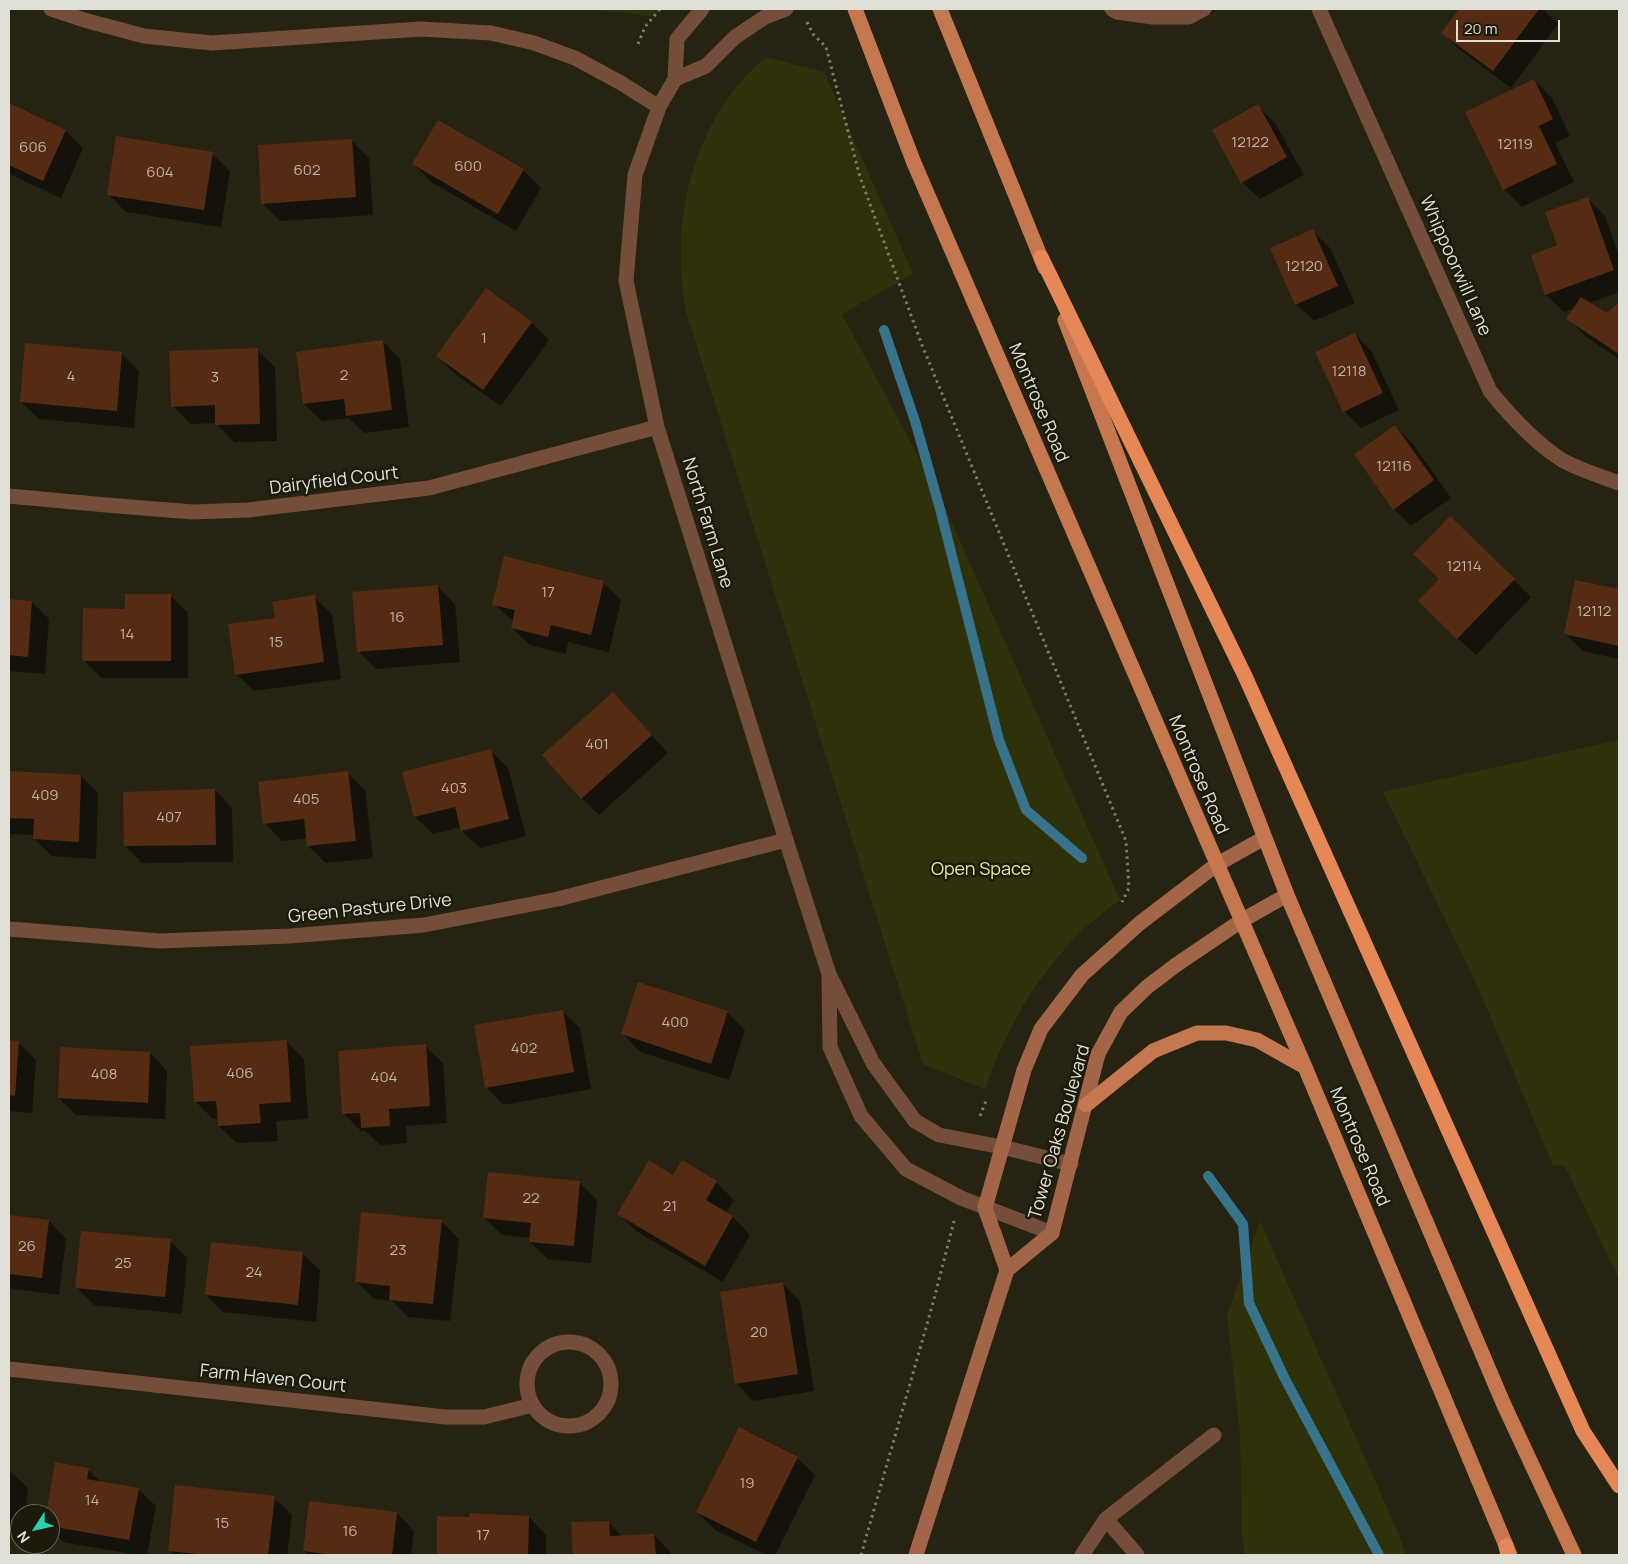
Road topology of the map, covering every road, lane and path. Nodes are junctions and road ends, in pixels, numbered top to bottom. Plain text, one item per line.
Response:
1 (51, 9) edge
2 (660, 9) edge
3 (702, 9) edge
4 (786, 9) edge
5 (854, 9) edge
6 (940, 9) edge
7 (1112, 9) edge
8 (1204, 9) edge
9 (1319, 9) edge
10 (813, 34) dead end
11 (638, 44) dead end
12 (675, 79) junction
13 (659, 106) junction
14 (1041, 257) junction
15 (657, 427) junction
16 (1619, 483) edge
17 (9, 496) edge
18 (1264, 838) junction
19 (786, 840) junction
20 (1216, 865) junction
21 (1287, 895) junction
22 (1119, 906) dead end
23 (1241, 921) junction
24 (9, 929) edge
25 (829, 974) junction
26 (1305, 1067) junction
27 (1086, 1105) junction
28 (1002, 1148) junction
29 (1071, 1164) junction
30 (985, 1208) junction
31 (1052, 1233) junction
32 (1007, 1270) junction
33 (9, 1369) edge
34 (533, 1405) junction
35 (1214, 1434) dead end
36 (1619, 1486) edge
37 (1106, 1519) junction
38 (1508, 1552) edge
39 (916, 1555) edge
40 (1082, 1555) edge
41 (1137, 1555) edge
42 (1574, 1555) edge

1 - 13 street
2 - 11 path
3 - 12 street, North Farm Lane
4 - 12 street
5 - 20 main road, Montrose Road
6 - 14 main road, Montrose Road
7 - 8 street
9 - 16 street, Whippoorwill Lane
10 - 22 path
12 - 13 street, North Farm Lane
13 - 15 street, North Farm Lane
14 - 18 main road, Montrose Road
14 - 36 highway
15 - 17 street, Dairyfield Court
15 - 19 street, North Farm Lane
18 - 20 street
18 - 21 main road, Montrose Road
19 - 24 street, Green Pasture Drive
19 - 25 street, North Farm Lane
20 - 23 main road, Montrose Road
20 - 28 street
21 - 23 street, Tower Oaks Boulevard
21 - 42 main road, Montrose Road
23 - 26 main road, Montrose Road
23 - 27 street, Tower Oaks Boulevard
25 - 28 street, North Farm Lane
25 - 30 street, North Farm Lane
26 - 27 main road
26 - 38 main road, Montrose Road
27 - 29 street, Tower Oaks Boulevard
28 - 29 street, North Farm Lane
28 - 30 street
29 - 31 street, Tower Oaks Boulevard
30 - 31 street, North Farm Lane
30 - 32 street
31 - 32 street, Tower Oaks Boulevard
32 - 39 street
33 - 34 street, Farm Haven Court
34 - 34 street
35 - 37 street
37 - 40 street
37 - 41 street

